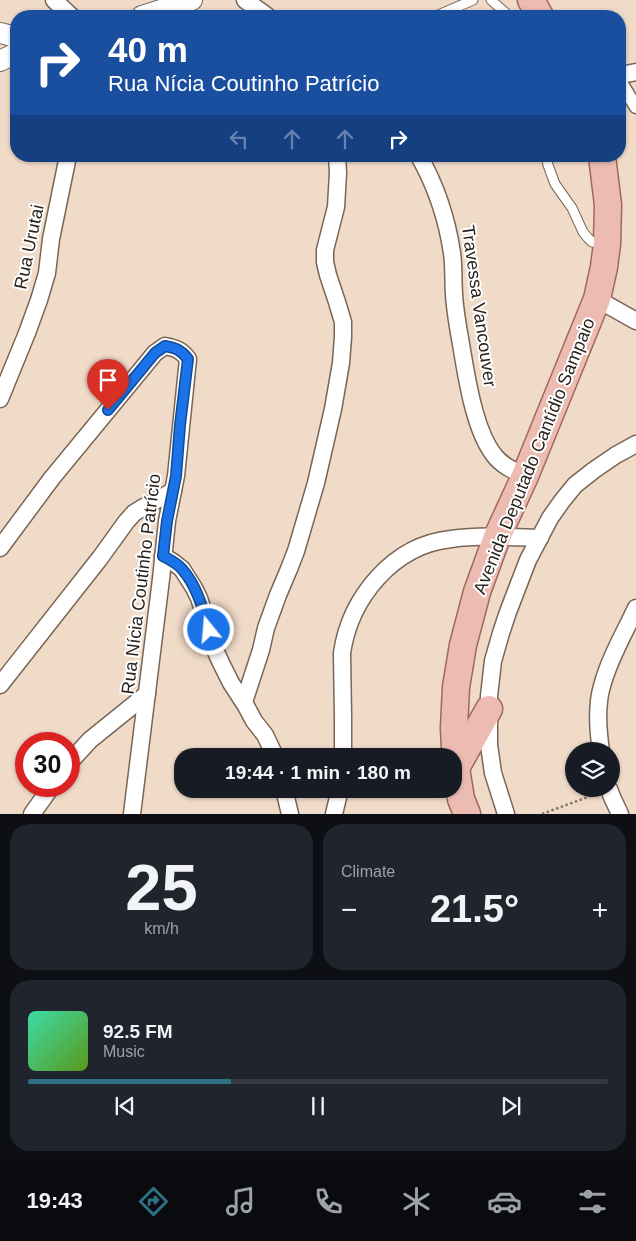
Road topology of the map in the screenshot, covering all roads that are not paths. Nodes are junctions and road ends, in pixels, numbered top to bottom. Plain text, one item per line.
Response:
1 (54, 0) edge
2 (245, 0) edge
3 (474, 0) edge
4 (491, 0) edge
5 (179, 2) edge
6 (65, 10) edge
7 (158, 10) edge
8 (259, 10) edge
9 (450, 10) edge
10 (502, 10) edge
11 (626, 91) edge
12 (636, 107) edge
13 (67, 162) edge
14 (337, 162) edge
15 (423, 162) edge
16 (547, 162) edge
17 (603, 162) edge
18 (607, 244) junction
19 (596, 299) junction
20 (636, 321) edge
21 (0, 399) edge
22 (636, 444) edge
23 (525, 476) junction
24 (173, 491) junction
25 (497, 537) junction
26 (540, 538) junction
27 (0, 548) edge
28 (163, 556) junction
29 (636, 608) edge
30 (0, 685) edge
31 (147, 694) junction
32 (244, 702) junction
33 (489, 709) junction
34 (600, 742) edge
35 (271, 748) edge
36 (342, 748) edge
37 (455, 748) edge
38 (80, 751) edge
39 (462, 757) edge
40 (44, 797) edge
41 (612, 797) edge
42 (286, 798) edge
43 (338, 798) edge
44 (461, 798) edge
45 (32, 814) edge
46 (132, 814) edge
47 (290, 814) edge
48 (334, 814) edge
49 (467, 814) edge
50 (506, 814) edge
51 (620, 814) edge

1 - 6 street
2 - 8 street
3 - 9 lane
4 - 10 lane
5 - 7 street
11 - 12 street
13 - 21 street, Rua Urutai
14 - 32 street
15 - 23 street, Travessa Vancouver
16 - 18 lane
17 - 18 main road, Avenida Deputado Cantídio Sampaio
18 - 19 main road, Avenida Deputado Cantídio Sampaio
19 - 20 street
19 - 23 main road, Avenida Deputado Cantídio Sampaio
22 - 26 street
23 - 25 main road, Avenida Deputado Cantídio Sampaio
24 - 27 street, Rua Nícia Coutinho Patrício
24 - 28 street, Rua Nícia Coutinho Patrício
24 - 30 street
25 - 26 street
25 - 36 street
25 - 37 main road, Avenida Deputado Cantídio Sampaio
26 - 33 street
28 - 31 street, Rua Nícia Coutinho Patrício
28 - 32 street
29 - 34 street
31 - 38 street
31 - 46 street, Rua Nícia Coutinho Patrício
32 - 35 street
33 - 39 main road
33 - 50 street
40 - 45 street
41 - 51 street
42 - 47 street
43 - 48 street
44 - 49 main road, Avenida Deputado Cantídio Sampaio

